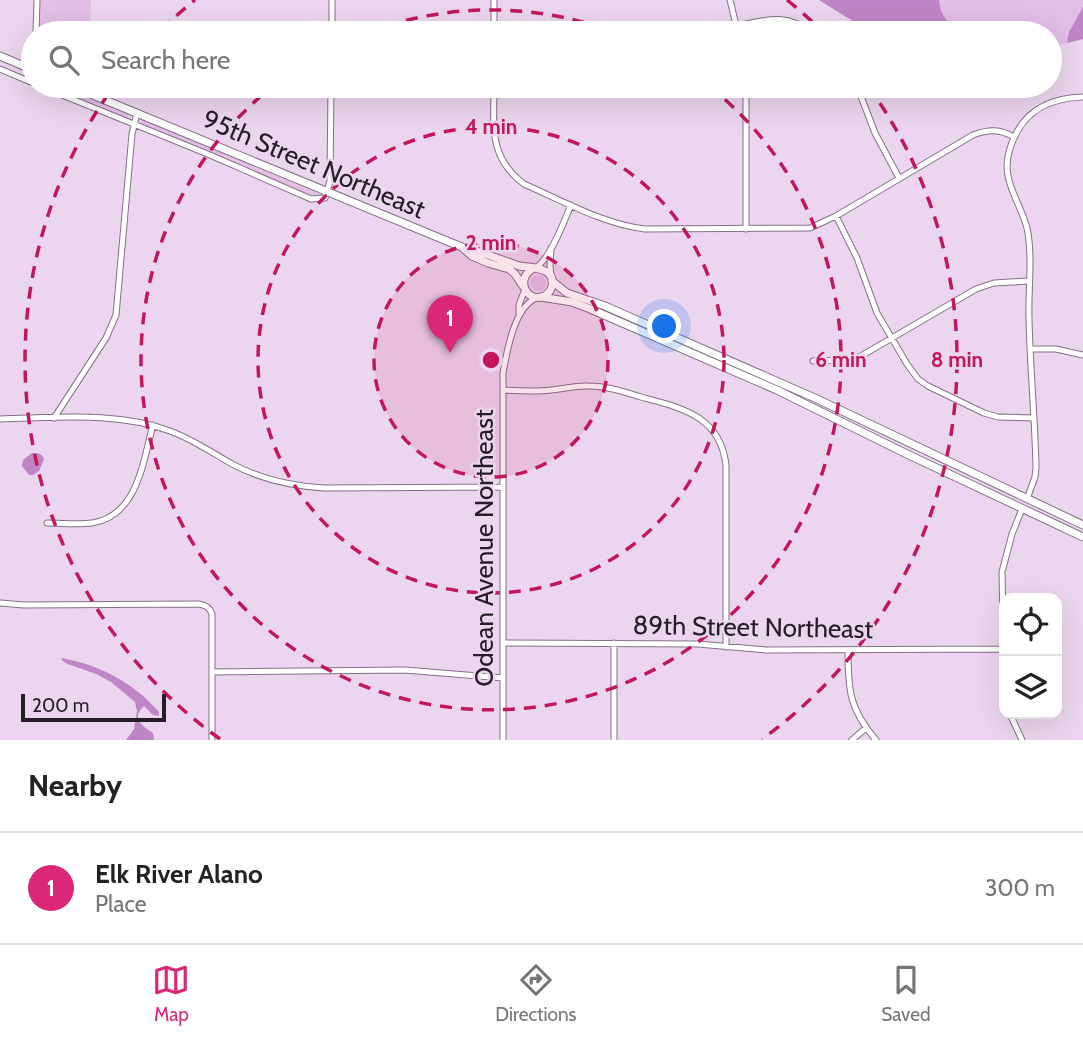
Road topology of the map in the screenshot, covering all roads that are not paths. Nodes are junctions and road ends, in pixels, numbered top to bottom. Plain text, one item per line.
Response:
1 (37, 0) edge
2 (331, 0) edge
3 (494, 0) edge
4 (730, 0) edge
5 (36, 21) edge
6 (332, 21) edge
7 (494, 21) edge
8 (735, 21) edge
9 (769, 21) edge
10 (794, 21) edge
11 (0, 56) edge
12 (21, 65) edge
13 (0, 69) edge
14 (21, 78) edge
15 (1083, 97) edge
16 (70, 98) edge
17 (100, 98) edge
18 (331, 98) edge
19 (494, 98) edge
20 (746, 98) edge
21 (862, 98) edge
22 (137, 113) junction
23 (134, 124) junction
24 (1014, 137) junction
25 (900, 178) junction
26 (328, 192) junction
27 (571, 205) junction
28 (836, 216) junction
29 (746, 229) junction
30 (464, 248) junction
31 (551, 248) junction
32 (534, 268) junction
33 (552, 280) junction
34 (1029, 281) junction
35 (524, 289) junction
36 (540, 297) junction
37 (519, 316) junction
38 (891, 339) junction
39 (1030, 349) junction
40 (1083, 355) edge
41 (813, 361) dead end
42 (503, 390) junction
43 (54, 418) junction
44 (1033, 418) junction
45 (0, 419) edge
46 (153, 425) junction
47 (503, 487) junction
48 (1025, 498) junction
49 (1011, 503) junction
50 (1037, 503) junction
51 (1024, 509) junction
52 (47, 523) dead end
53 (1083, 525) edge
54 (1083, 537) edge
55 (1002, 593) edge
56 (0, 603) edge
57 (503, 643) junction
58 (614, 643) junction
59 (726, 647) junction
60 (999, 649) edge
61 (848, 650) junction
62 (212, 673) junction
63 (503, 678) junction
64 (1012, 719) edge
65 (866, 728) junction
66 (212, 740) edge
67 (503, 740) edge
68 (614, 740) edge
69 (852, 740) edge
70 (876, 740) edge
71 (1022, 740) edge

1 - 5 street
2 - 6 street
3 - 7 street
4 - 8 street
9 - 10 street
11 - 12 main road
13 - 14 street
15 - 24 street
16 - 23 street
17 - 22 main road, 95th Street Northeast
18 - 26 street
19 - 27 street
20 - 29 street
21 - 25 street
22 - 23 street
22 - 26 main road, 95th Street Northeast
23 - 26 street
23 - 43 street
24 - 25 street
24 - 34 street
25 - 28 street
26 - 30 main road, 95th Street Northeast
27 - 29 street
27 - 31 street
28 - 29 street
28 - 38 street
30 - 32 main road
30 - 35 main road
31 - 32 street
31 - 33 street
32 - 33 main road
32 - 35 main road
33 - 36 main road
33 - 48 main road
34 - 38 street
34 - 39 street
35 - 36 main road
35 - 37 street, Odean Avenue Northeast
36 - 37 street, Odean Avenue Northeast
36 - 49 main road
37 - 42 street, Odean Avenue Northeast
38 - 41 street
38 - 44 street
39 - 40 street
39 - 44 street
42 - 47 street, Odean Avenue Northeast
42 - 59 street
43 - 45 street
43 - 46 street
44 - 48 street
46 - 47 street
46 - 52 street
47 - 57 street, Odean Avenue Northeast
48 - 49 main road
48 - 50 main road
49 - 51 main road
50 - 51 main road
50 - 53 main road
51 - 54 main road
51 - 55 street
56 - 62 street
57 - 58 street, 89th Street Northeast
57 - 63 street, Odean Avenue Northeast
58 - 59 street, 89th Street Northeast
58 - 68 street
59 - 61 street, 89th Street Northeast
60 - 61 street, 89th Street Northeast
61 - 65 street
62 - 63 street
62 - 66 street
63 - 67 street, Odean Avenue Northeast
64 - 71 street
65 - 69 street
65 - 70 street

